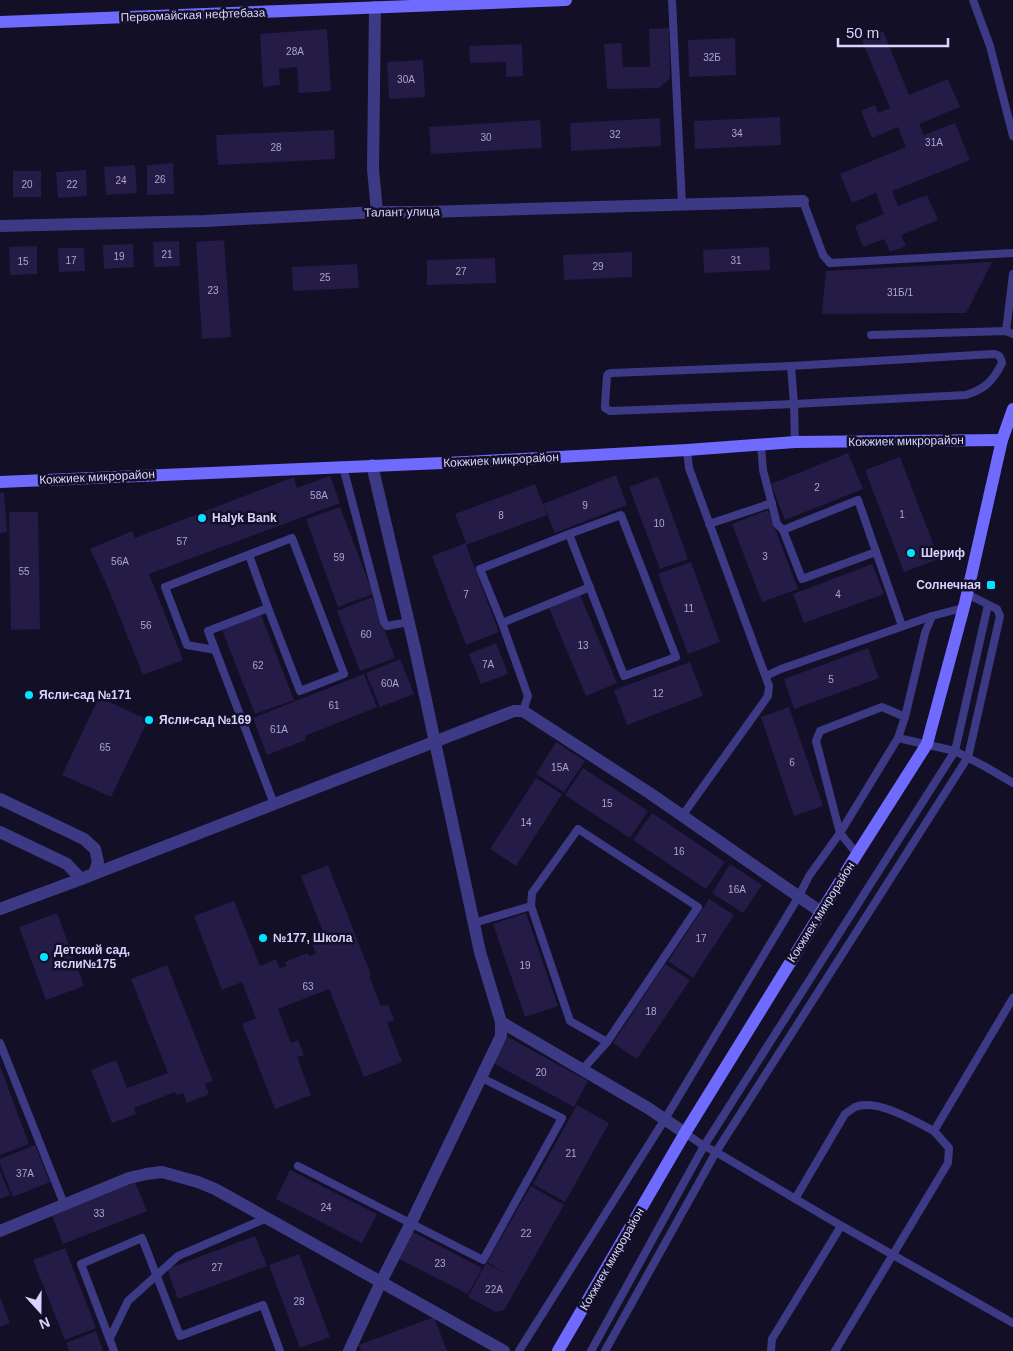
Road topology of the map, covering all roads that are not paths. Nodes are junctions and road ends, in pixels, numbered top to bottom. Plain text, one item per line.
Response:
1 (566, 0) edge
2 (672, 0) edge
3 (973, 0) edge
4 (445, 2) edge
5 (375, 8) junction
6 (0, 22) edge
7 (1013, 136) edge
8 (803, 201) joint
9 (682, 205) junction
10 (377, 212) junction
11 (0, 226) edge
12 (1013, 253) edge
13 (1013, 274) edge
14 (1009, 333) edge
15 (871, 335) dead end
16 (791, 366) junction
17 (794, 404) junction
18 (1013, 409) edge
19 (1002, 440) junction
20 (795, 442) junction
21 (760, 445) junction
22 (687, 450) junction
23 (372, 466) junction
24 (343, 467) junction
25 (0, 482) edge
26 (772, 503) junction
27 (709, 524) junction
28 (783, 530) junction
29 (569, 534) junction
30 (876, 552) junction
31 (249, 555) junction
32 (590, 587) junction
33 (967, 594) junction
34 (988, 605) junction
35 (268, 608) junction
36 (963, 608) junction
37 (932, 616) junction
38 (409, 622) junction
39 (502, 622) junction
40 (902, 626) junction
41 (215, 650) junction
42 (766, 676) junction
43 (523, 710) junction
44 (905, 717) junction
45 (898, 738) junction
46 (435, 741) junction
47 (927, 744) junction
48 (955, 750) junction
49 (968, 757) junction
50 (1013, 783) edge
51 (0, 800) edge
52 (274, 804) junction
53 (682, 816) junction
54 (0, 832) edge
55 (840, 833) junction
56 (857, 854) junction
57 (94, 874) junction
58 (82, 879) junction
59 (799, 896) junction
60 (531, 906) junction
61 (0, 909) edge
62 (821, 912) junction
63 (474, 923) junction
64 (1013, 998) edge
65 (501, 1022) junction
66 (607, 1042) junction
67 (0, 1043) edge
68 (582, 1070) junction
69 (480, 1077) junction
70 (665, 1119) junction
71 (934, 1131) junction
72 (685, 1133) junction
73 (704, 1146) junction
74 (716, 1152) junction
75 (298, 1166) dead end
76 (795, 1199) junction
77 (64, 1204) junction
78 (267, 1218) junction
79 (411, 1223) junction
80 (841, 1226) junction
81 (0, 1231) edge
82 (893, 1255) junction
83 (156, 1276) junction
84 (381, 1282) junction
85 (1013, 1323) edge
86 (110, 1338) junction
87 (114, 1351) edge
88 (280, 1351) edge
89 (349, 1351) edge
90 (504, 1351) edge
91 (519, 1351) edge
92 (558, 1351) edge
93 (591, 1351) edge
94 (605, 1351) edge
95 (771, 1351) edge
96 (835, 1351) edge

1 - 4 street, Первомайская нефтебаза
2 - 9 lane
3 - 7 lane
4 - 5 street, Первомайская нефтебаза
5 - 6 street, Первомайская нефтебаза
5 - 10 street
8 - 9 street, Талант улица
8 - 12 lane
9 - 10 street, Талант улица
10 - 11 street, Талант улица
13 - 14 lane
14 - 15 lane
16 - 17 lane
16 - 17 lane
16 - 17 lane
17 - 20 lane
18 - 19 street, Кокжиек микрорайон
19 - 20 street, Кокжиек микрорайон
19 - 33 street, Кокжиек микрорайон
20 - 21 street, Кокжиек микрорайон
21 - 22 street, Кокжиек микрорайон
21 - 26 lane
22 - 23 street, Кокжиек микрорайон
22 - 27 lane
23 - 24 street, Кокжиек микрорайон
23 - 38 street
24 - 25 street, Кокжиек микрорайон
24 - 38 lane
26 - 27 lane
26 - 28 lane
27 - 42 lane
28 - 30 lane
28 - 30 lane
29 - 32 lane
29 - 32 lane
29 - 39 lane
30 - 40 lane
31 - 35 lane
31 - 35 lane
31 - 41 lane
32 - 39 lane
33 - 34 lane
33 - 36 street, Кокжиек микрорайон
34 - 48 lane
34 - 49 lane
35 - 41 lane
36 - 37 lane
36 - 47 street, Кокжиек микрорайон
37 - 40 lane
37 - 44 lane
38 - 46 street
39 - 43 lane
40 - 42 lane
41 - 52 lane
42 - 53 lane
43 - 46 street
43 - 53 street
44 - 45 lane
44 - 55 lane
45 - 47 lane
45 - 55 lane
46 - 52 street
46 - 63 street
47 - 48 lane
47 - 56 street, Кокжиек микрорайон
48 - 49 lane
48 - 73 lane
49 - 50 lane
49 - 74 lane
51 - 57 street
52 - 57 street
53 - 59 street
54 - 58 street
55 - 56 lane
55 - 59 lane
56 - 62 street, Кокжиек микрорайон
57 - 58 street
58 - 61 street
59 - 62 street
59 - 70 lane
60 - 63 lane
60 - 66 lane
60 - 66 lane
62 - 72 street, Кокжиек микрорайон
63 - 65 street
64 - 71 lane
65 - 68 street
65 - 69 street
66 - 68 lane
67 - 77 lane
68 - 70 street
69 - 79 street
69 - 79 lane
70 - 72 street
70 - 91 lane
71 - 76 lane
71 - 82 lane
72 - 73 lane
72 - 92 street, Кокжиек микрорайон
73 - 74 lane
73 - 93 lane
74 - 76 lane
74 - 94 lane
75 - 79 lane
76 - 80 lane
77 - 78 street
77 - 81 street
78 - 83 lane
78 - 84 street
79 - 84 street
80 - 82 lane
80 - 95 lane
82 - 85 lane
82 - 96 lane
83 - 86 lane
83 - 86 lane
83 - 88 lane
84 - 89 street
84 - 90 street
86 - 87 lane

